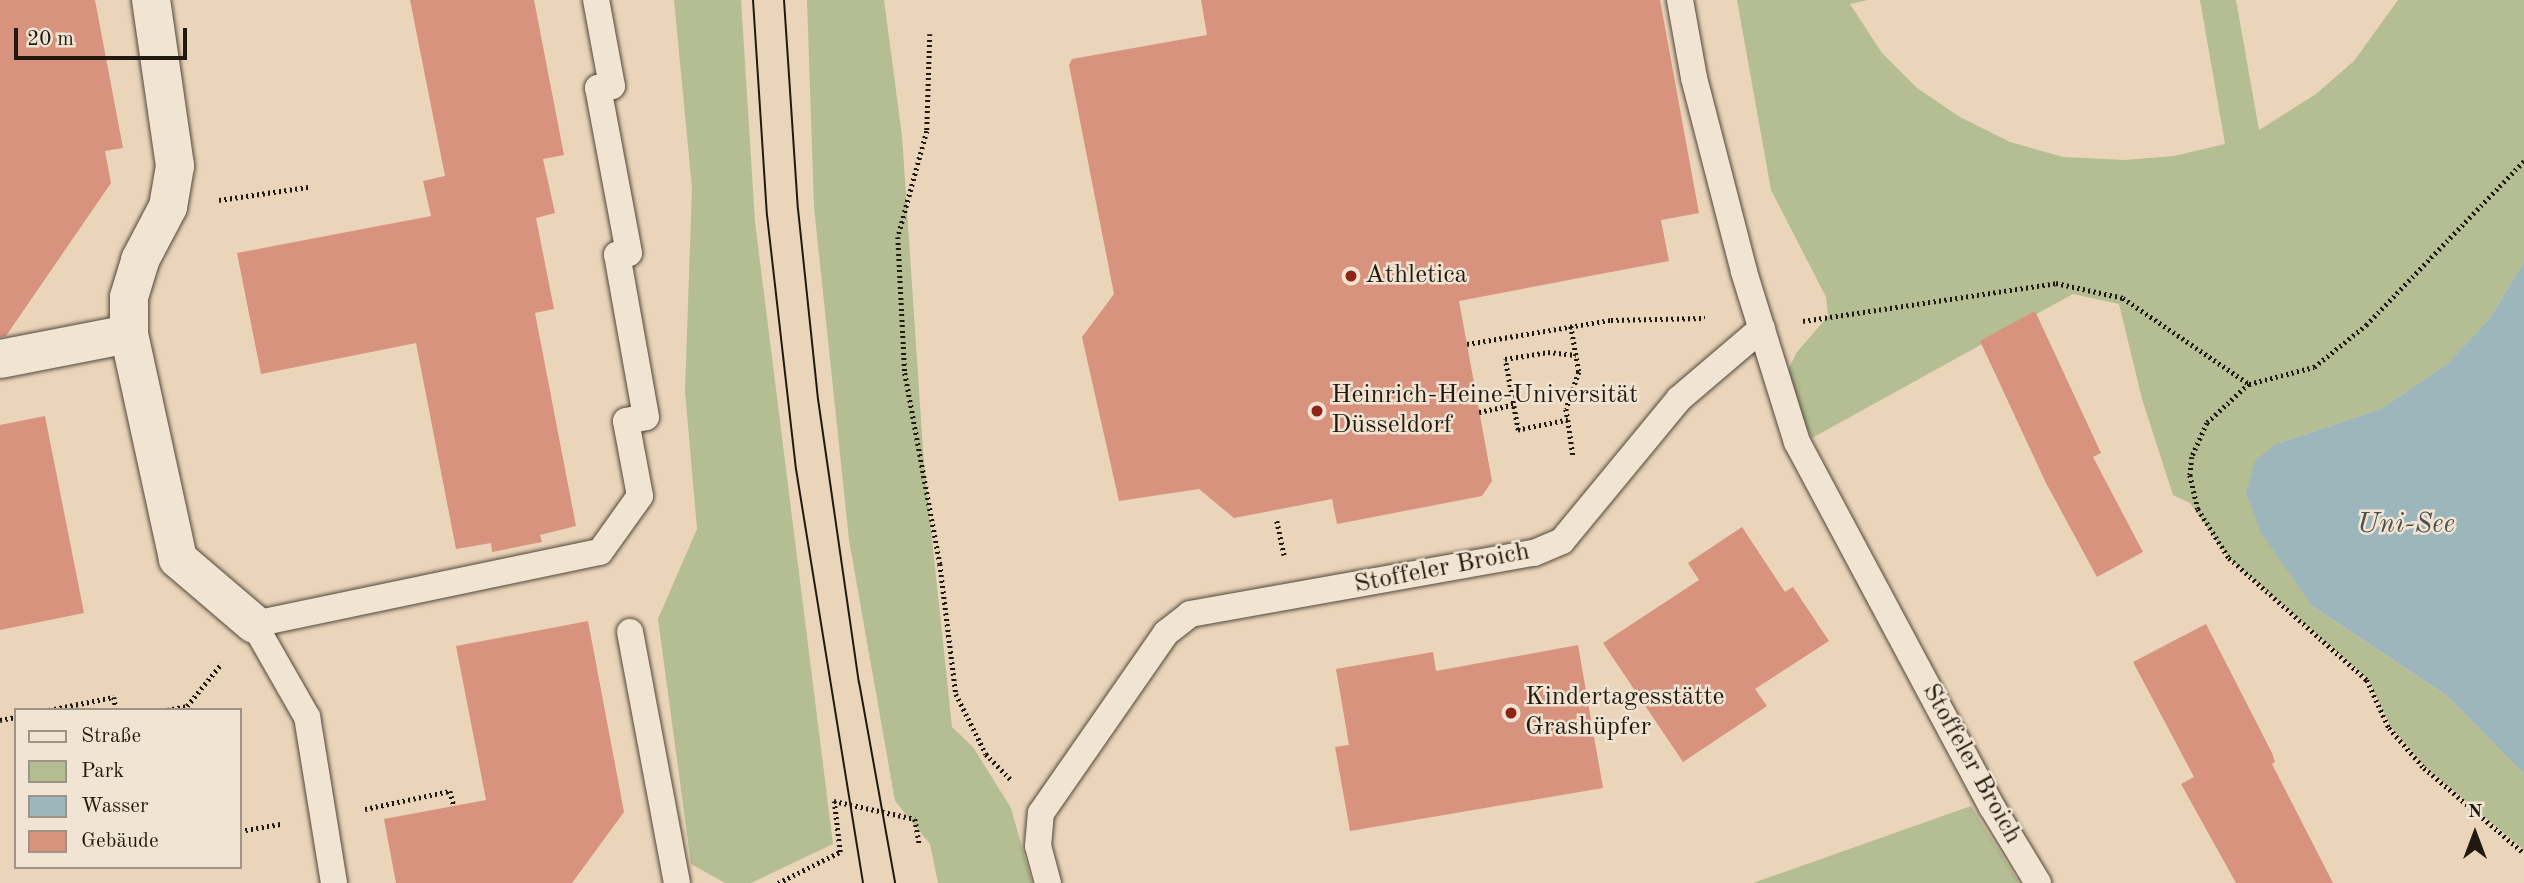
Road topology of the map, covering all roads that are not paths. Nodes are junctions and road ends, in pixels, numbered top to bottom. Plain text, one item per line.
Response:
1 (151, 0) edge
2 (596, 0) edge
3 (1680, 0) edge
4 (1762, 328) junction
5 (130, 334) junction
6 (0, 359) edge
7 (254, 624) junction
8 (630, 632) dead end
9 (334, 883) edge
10 (677, 883) edge
11 (1048, 883) edge
12 (2038, 883) edge

1 - 5 street
2 - 7 lane
3 - 4 lane
4 - 11 lane, Stoffeler Broich
4 - 12 lane, Stoffeler Broich
5 - 6 street
5 - 7 street
7 - 9 lane
8 - 10 lane

